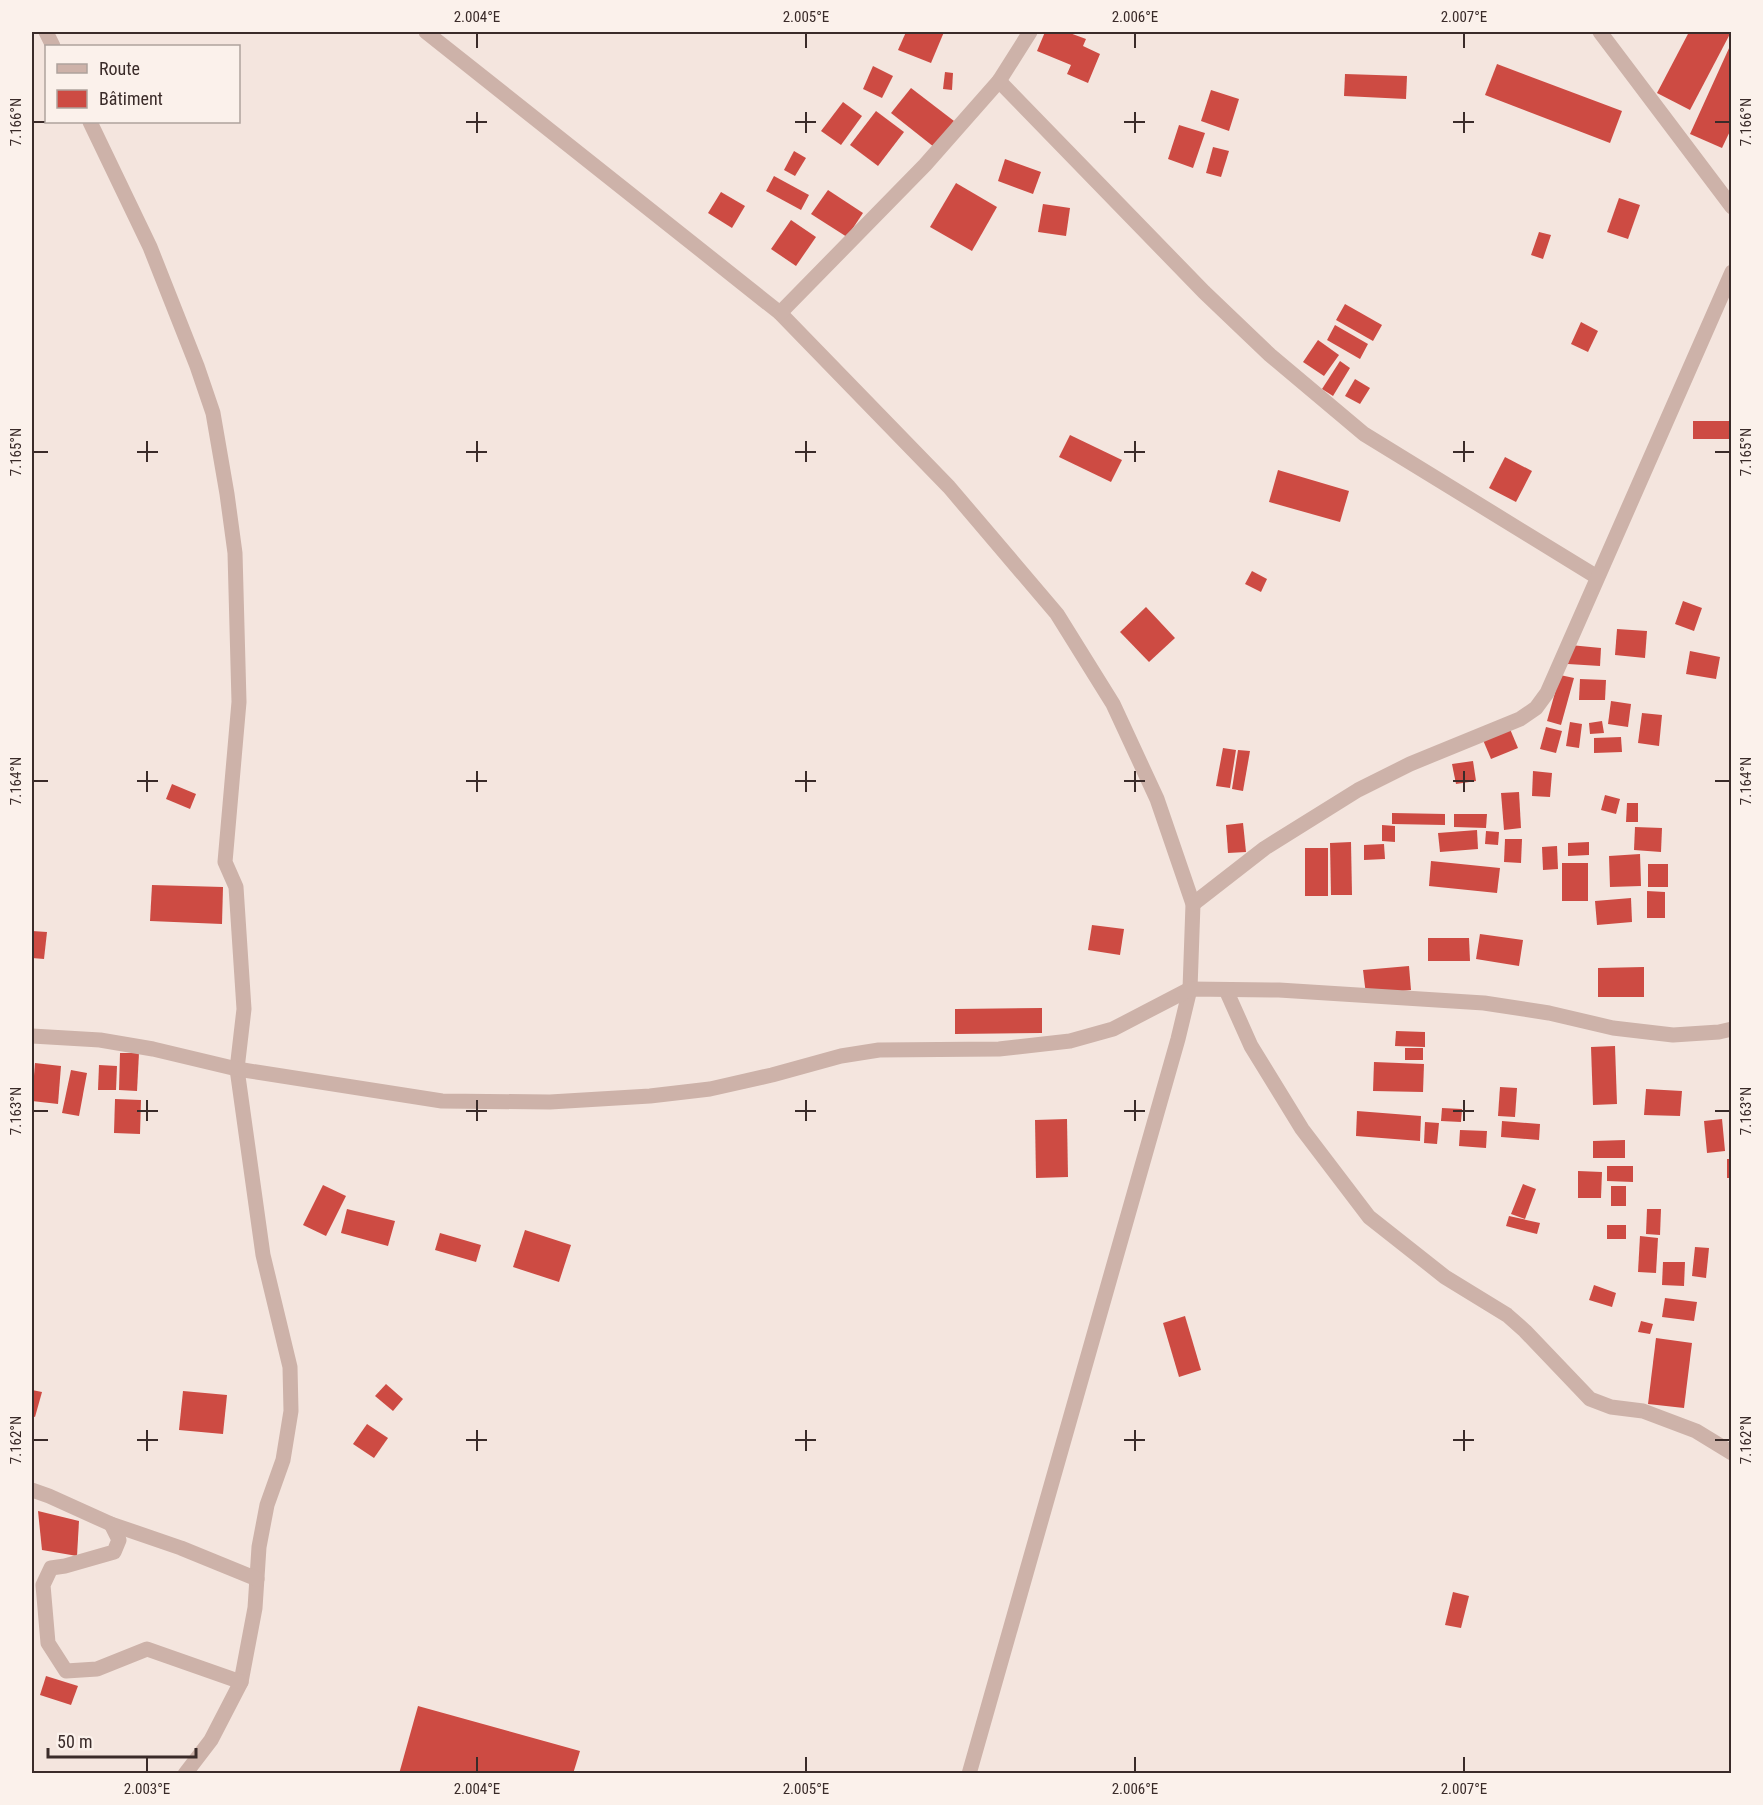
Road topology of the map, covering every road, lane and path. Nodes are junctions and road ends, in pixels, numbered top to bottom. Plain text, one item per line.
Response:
1 (426, 32) edge
2 (1030, 32) edge
3 (1600, 32) edge
4 (999, 81) junction
5 (90, 123) edge
6 (1731, 207) edge
7 (1731, 272) edge
8 (780, 313) junction
9 (1597, 577) junction
10 (1193, 904) junction
11 (1190, 989) junction
12 (1226, 990) junction
13 (1731, 1029) edge
14 (32, 1036) edge
15 (237, 1069) junction
16 (1731, 1453) edge
17 (32, 1490) edge
18 (111, 1524) junction
19 (257, 1579) junction
20 (241, 1682) junction
21 (185, 1773) edge
22 (969, 1773) edge

1 - 8 street
2 - 4 street
3 - 6 street
4 - 8 street
4 - 9 street
5 - 15 street
7 - 9 street
8 - 10 street
9 - 10 street
10 - 11 street
11 - 12 street
11 - 15 street
11 - 22 street
12 - 13 street
12 - 16 street
14 - 15 street
15 - 19 street
17 - 18 street
18 - 19 street
18 - 20 street
19 - 20 street
20 - 21 street

